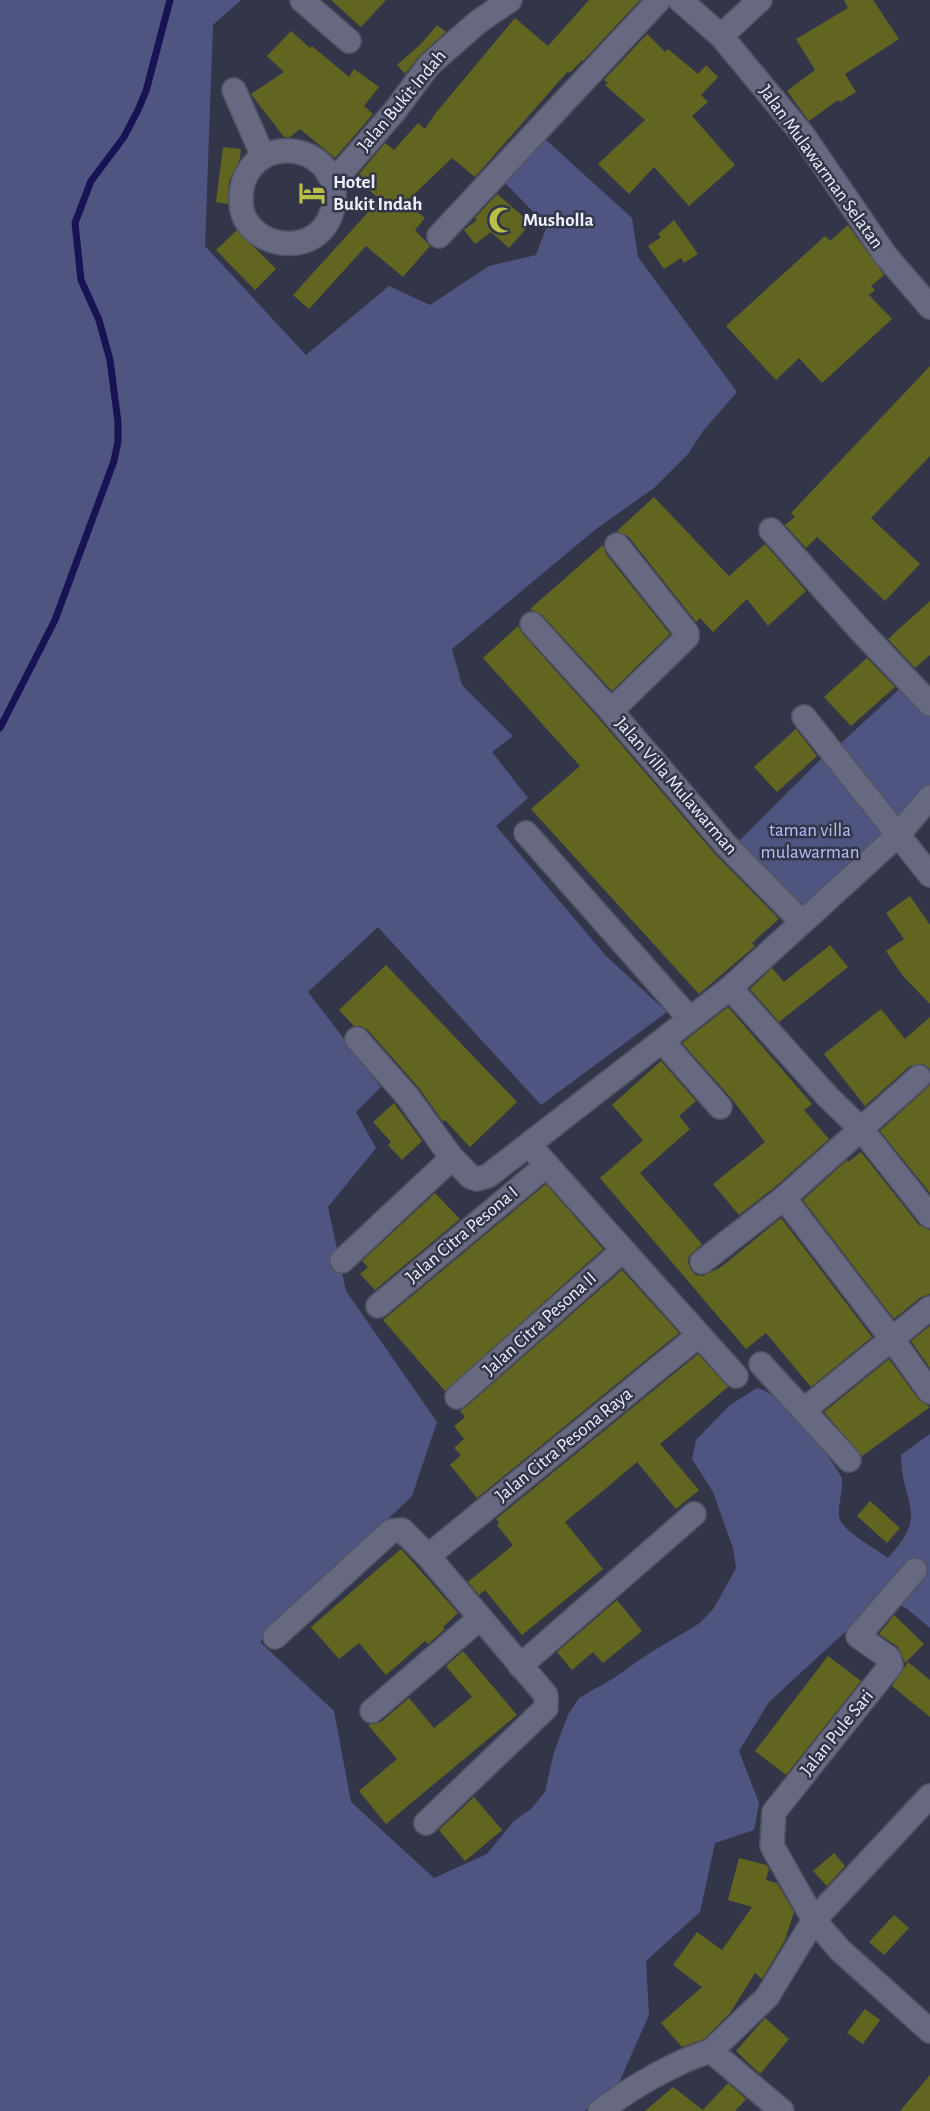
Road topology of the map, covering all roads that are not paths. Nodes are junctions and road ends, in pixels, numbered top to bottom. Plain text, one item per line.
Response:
1 (302, 0) edge
2 (510, 0) edge
3 (659, 0) edge
4 (680, 0) edge
5 (760, 0) edge
6 (722, 36) junction
7 (349, 41) dead end
8 (234, 89) dead end
9 (263, 156) junction
10 (333, 182) junction
11 (439, 236) dead end
12 (930, 307) edge
13 (771, 530) dead end
14 (617, 545) dead end
15 (532, 624) dead end
16 (930, 704) edge
17 (611, 711) junction
18 (804, 717) dead end
19 (930, 797) edge
20 (526, 833) dead end
21 (898, 835) junction
22 (930, 875) edge
23 (801, 921) junction
24 (730, 988) junction
25 (690, 1019) junction
26 (357, 1039) dead end
27 (663, 1042) junction
28 (919, 1077) dead end
29 (720, 1107) dead end
30 (862, 1130) junction
31 (529, 1145) junction
32 (452, 1158) junction
33 (547, 1165) junction
34 (784, 1198) junction
35 (930, 1216) edge
36 (622, 1251) junction
37 (342, 1261) dead end
38 (702, 1262) dead end
39 (377, 1306) dead end
40 (930, 1308) edge
41 (699, 1335) junction
42 (892, 1339) junction
43 (761, 1364) dead end
44 (736, 1376) dead end
45 (930, 1392) edge
46 (457, 1397) dead end
47 (804, 1410) junction
48 (849, 1460) dead end
49 (694, 1514) dead end
50 (428, 1556) junction
51 (915, 1570) dead end
52 (480, 1618) junction
53 (275, 1637) dead end
54 (520, 1666) junction
55 (372, 1711) dead end
56 (930, 1796) edge
57 (426, 1823) dead end
58 (814, 1920) junction
59 (930, 2031) edge
60 (711, 2051) junction
61 (600, 2111) edge
62 (782, 2111) edge

1 - 7 street
2 - 10 street, Jalan Bukit Indah
3 - 11 street
4 - 6 street, Jalan Mulawarman Selatan
5 - 6 street
6 - 12 street, Jalan Mulawarman Selatan
8 - 9 street
9 - 10 street
9 - 10 street
13 - 16 street
14 - 17 street, Jalan Villa Mulawarman
15 - 17 street, Jalan Villa Mulawarman
17 - 23 street, Jalan Villa Mulawarman
18 - 21 street
19 - 21 street
20 - 25 street
21 - 22 street
21 - 23 street
23 - 24 street
24 - 25 street
24 - 30 street
25 - 27 street
26 - 32 street
27 - 29 street
27 - 31 street
28 - 30 street
30 - 34 street
30 - 35 street
31 - 32 street
31 - 33 street
32 - 37 street
33 - 36 street
33 - 39 street, Jalan Citra Pesona I
34 - 38 street
34 - 42 street
36 - 41 street
36 - 46 street, Jalan Citra Pesona II
40 - 42 street
41 - 44 street
41 - 50 street, Jalan Citra Pesona Raya
42 - 45 street
42 - 47 street
43 - 47 street
47 - 48 street
49 - 54 street
50 - 52 street
50 - 53 street
51 - 58 street, Jalan Pule Sari
52 - 54 street
52 - 55 street
54 - 57 street
56 - 58 street
58 - 59 street, Jalan Pule Sari
58 - 60 street
60 - 61 street
60 - 62 street

